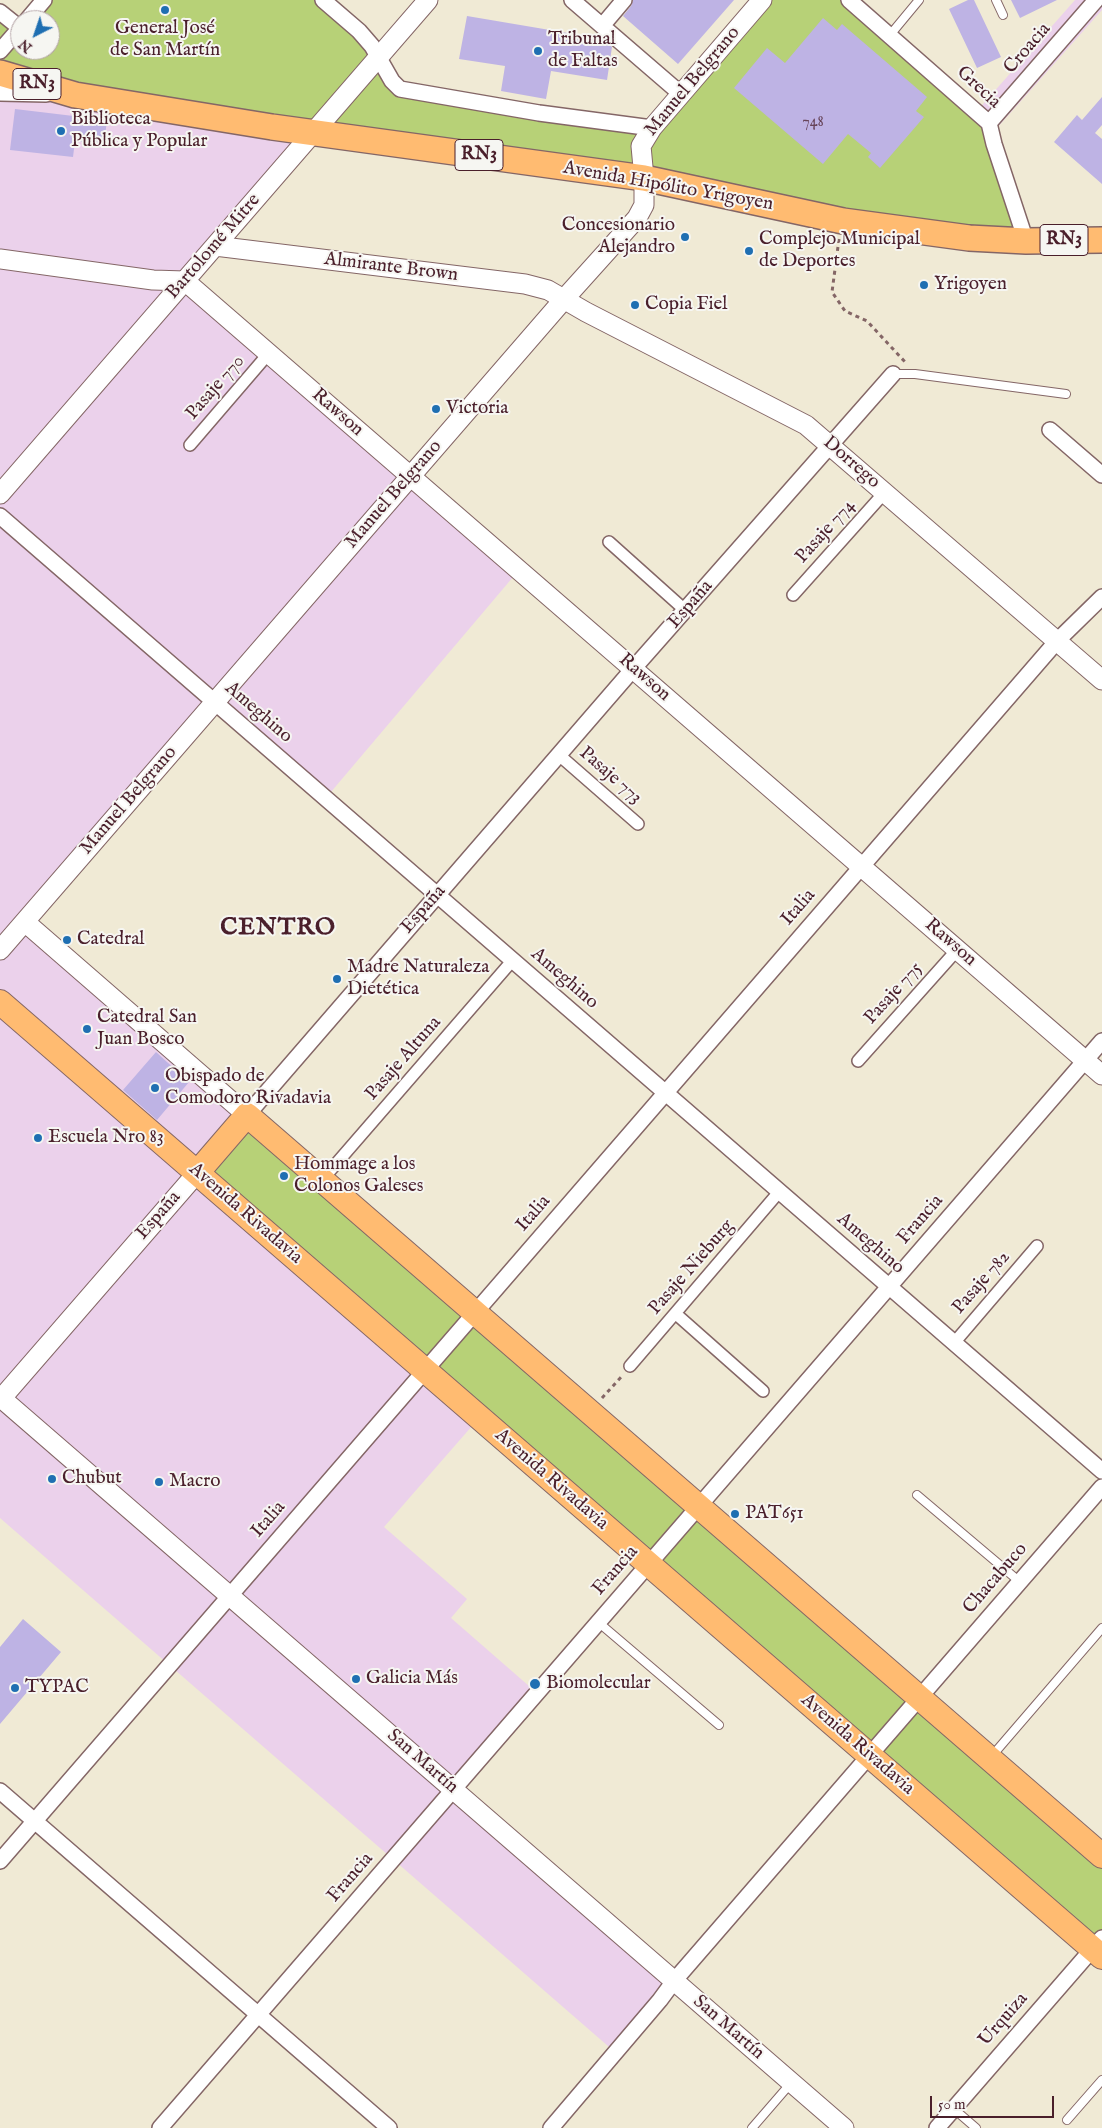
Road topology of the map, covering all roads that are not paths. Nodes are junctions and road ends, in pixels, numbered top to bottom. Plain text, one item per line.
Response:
1 (44, 0) edge
2 (323, 0) edge
3 (428, 0) edge
4 (572, 0) edge
5 (624, 0) edge
6 (762, 0) edge
7 (849, 0) edge
8 (919, 0) edge
9 (996, 0) edge
10 (1096, 0) edge
11 (36, 10) edge
12 (0, 12) edge
13 (1003, 15) dead end
14 (10, 20) edge
15 (602, 26) junction
16 (890, 35) junction
17 (10, 40) edge
18 (0, 51) edge
19 (378, 58) junction
20 (0, 73) edge
21 (0, 93) edge
22 (681, 94) junction
23 (75, 95) junction
24 (990, 123) junction
25 (652, 128) junction
26 (314, 132) junction
27 (644, 178) junction
28 (1102, 240) edge
29 (1026, 241) junction
30 (215, 246) junction
31 (0, 259) edge
32 (185, 280) junction
33 (565, 298) junction
34 (269, 353) junction
35 (893, 374) joint
36 (1066, 394) dead end
37 (1050, 430) dead end
38 (190, 445) dead end
39 (831, 445) junction
40 (1102, 475) edge
41 (411, 476) junction
42 (885, 492) junction
43 (0, 494) edge
44 (0, 516) edge
45 (609, 542) dead end
46 (793, 594) dead end
47 (1102, 597) edge
48 (686, 611) junction
49 (1057, 641) junction
50 (633, 669) junction
51 (1102, 680) edge
52 (215, 702) junction
53 (559, 754) junction
54 (638, 824) dead end
55 (862, 867) junction
56 (437, 896) junction
57 (24, 922) junction
58 (0, 950) edge
59 (957, 950) junction
60 (512, 961) junction
61 (0, 1002) edge
62 (1102, 1041) edge
63 (1085, 1060) junction
64 (858, 1061) dead end
65 (1102, 1075) edge
66 (666, 1093) junction
67 (247, 1115) junction
68 (197, 1173) junction
69 (322, 1180) junction
70 (779, 1192) junction
71 (1037, 1246) dead end
72 (889, 1287) junction
73 (475, 1313) junction
74 (676, 1314) junction
75 (954, 1343) junction
76 (630, 1366) road end
77 (425, 1371) junction
78 (763, 1391) dead end
79 (1, 1398) edge
80 (1102, 1471) edge
81 (1102, 1487) edge
82 (916, 1495) dead end
83 (699, 1506) junction
84 (649, 1564) junction
85 (1020, 1582) junction
86 (230, 1596) junction
87 (598, 1622) junction
88 (1102, 1628) edge
89 (920, 1698) junction
90 (719, 1725) dead end
91 (870, 1756) junction
92 (990, 1758) junction
93 (454, 1790) junction
94 (0, 1791) edge
95 (35, 1821) junction
96 (1102, 1856) edge
97 (0, 1861) edge
98 (1099, 1948) edge
99 (674, 1981) junction
100 (259, 2015) junction
101 (1102, 2080) edge
102 (791, 2082) junction
103 (954, 2109) junction
104 (1067, 2120) dead end
105 (160, 2128) edge
106 (389, 2128) edge
107 (551, 2128) edge
108 (752, 2128) edge
109 (844, 2128) edge
110 (937, 2128) edge
111 (976, 2128) edge

1 - 11 street
2 - 19 street
3 - 19 street, Bartolomé Mitre
4 - 15 street
5 - 15 street
6 - 22 street, Manuel Belgrano
7 - 16 street, Grecia
8 - 16 lane
9 - 13 lane
10 - 24 street, Croacia
12 - 14 street
15 - 22 street
16 - 24 street, Grecia
17 - 18 street
19 - 25 street
19 - 26 street, Bartolomé Mitre
20 - 23 highway, Avenida Hipólito Yrigoyen / RN3
21 - 23 street
22 - 25 street, Manuel Belgrano
23 - 26 highway, Avenida Hipólito Yrigoyen / RN3
24 - 29 street, Grecia
25 - 27 street, Manuel Belgrano
26 - 27 highway, Avenida Hipólito Yrigoyen / RN3
26 - 30 street, Bartolomé Mitre
27 - 29 highway, Avenida Hipólito Yrigoyen / RN3
27 - 33 street, Manuel Belgrano
28 - 29 highway, Avenida Hipólito Yrigoyen / RN3
30 - 32 street, Bartolomé Mitre
30 - 33 street, Almirante Brown
31 - 32 street
32 - 34 street, Rawson
32 - 43 street, Bartolomé Mitre
33 - 39 street, Dorrego
33 - 41 street, Manuel Belgrano
34 - 38 street, Pasaje 770
34 - 41 street, Rawson
35 - 36 lane
35 - 39 street, España
37 - 40 street
39 - 42 street, Dorrego
39 - 48 street, España
41 - 50 street, Rawson
41 - 52 street, Manuel Belgrano
42 - 46 street, Pasaje 774
42 - 49 street, Dorrego
44 - 52 street, Ameghino
45 - 48 street
47 - 49 street, Italia
48 - 50 street, España
49 - 51 street, Dorrego
49 - 55 street, Italia
50 - 53 street, España
50 - 55 street, Rawson
52 - 56 street, Ameghino
52 - 57 street, Manuel Belgrano
53 - 54 street, Pasaje 773
53 - 56 street, España
55 - 59 street, Rawson
55 - 66 street, Italia
56 - 60 street, Ameghino
56 - 67 street, España
57 - 58 street, Manuel Belgrano
57 - 67 street
59 - 63 street, Rawson
59 - 64 street, Pasaje 775
60 - 66 street, Ameghino
60 - 69 street, Pasaje Altuna
61 - 68 main road, Avenida Rivadavia
62 - 63 street, Francia
63 - 65 street, Rawson
63 - 72 street, Francia
66 - 70 street, Ameghino
66 - 73 street, Italia
67 - 68 main road, España
67 - 69 main road
68 - 77 main road, Avenida Rivadavia
68 - 79 street, España
69 - 73 main road
70 - 72 street, Ameghino
70 - 74 street, Pasaje Nieburg
71 - 75 street, Pasaje 782
72 - 75 street, Ameghino
72 - 83 street, Francia
73 - 77 street, Italia
73 - 83 main road
74 - 76 street, Pasaje Nieburg
74 - 78 street
75 - 80 street, Ameghino
77 - 84 main road, Avenida Rivadavia
77 - 86 street, Italia
79 - 86 street, San Martín
81 - 85 street, Chacabuco
82 - 85 lane
83 - 84 street, Francia
83 - 89 main road
84 - 87 street, Francia
84 - 91 main road, Avenida Rivadavia
85 - 89 street, Chacabuco
86 - 93 street, San Martín
86 - 95 street, Italia
87 - 90 lane
87 - 93 street, Francia
88 - 92 lane
89 - 91 street, Chacabuco
89 - 92 main road
91 - 98 main road, Avenida Rivadavia
91 - 99 street, Chacabuco
92 - 96 main road
93 - 99 street, San Martín
93 - 100 street, Francia
94 - 95 street
95 - 97 street, Italia
95 - 100 street
98 - 103 street, Urquiza
99 - 102 street, San Martín
99 - 107 street, Chacabuco
100 - 105 street, Francia
100 - 106 street
101 - 104 lane
102 - 108 lane
102 - 109 street, San Martín
103 - 110 street, Urquiza
103 - 111 lane

